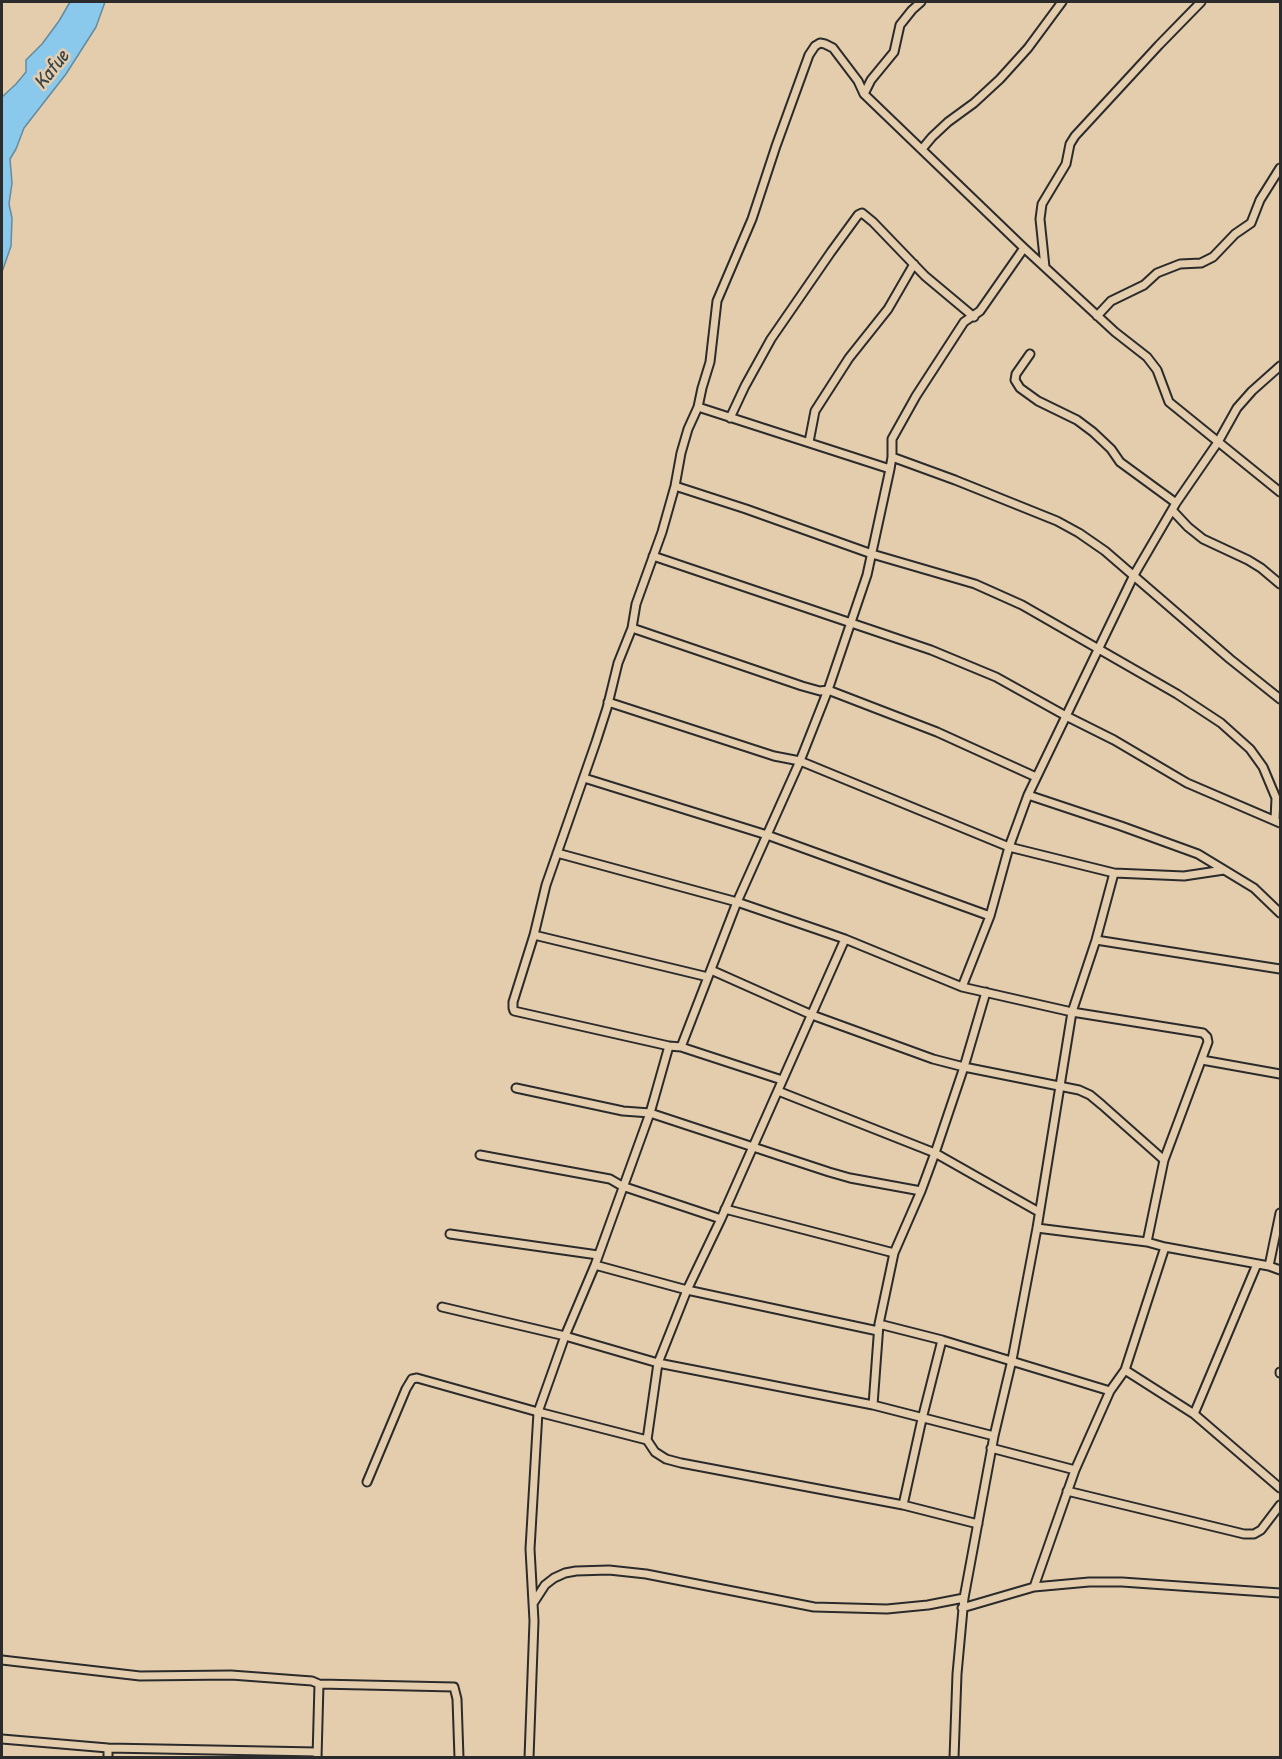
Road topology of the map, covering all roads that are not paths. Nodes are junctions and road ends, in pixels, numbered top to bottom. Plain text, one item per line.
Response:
1 (921, 2) edge
2 (1062, 2) edge
3 (1201, 2) edge
4 (864, 94) junction
5 (922, 150) junction
6 (1281, 168) edge
7 (1023, 248) junction
8 (914, 264) junction
9 (1045, 267) junction
10 (1097, 316) junction
11 (974, 317) junction
12 (1030, 354) dead end
13 (1281, 366) edge
14 (698, 407) junction
15 (730, 418) junction
16 (809, 442) junction
17 (1218, 442) junction
18 (892, 457) junction
19 (890, 469) junction
20 (675, 486) junction
21 (1281, 492) edge
22 (1174, 507) junction
23 (872, 554) junction
24 (652, 556) junction
25 (1134, 575) junction
26 (1281, 584) edge
27 (850, 622) junction
28 (632, 628) junction
29 (1098, 648) junction
30 (828, 690) junction
31 (1281, 699) edge
32 (608, 702) junction
33 (1066, 716) junction
34 (800, 761) junction
35 (1036, 777) junction
36 (584, 778) junction
37 (1028, 795) junction
38 (1278, 822) edge
39 (766, 835) junction
40 (1009, 847) junction
41 (557, 853) junction
42 (1224, 870) junction
43 (1114, 873) junction
44 (737, 902) junction
45 (1281, 914) edge
46 (990, 916) junction
47 (534, 934) junction
48 (845, 939) junction
49 (1096, 940) junction
50 (1281, 969) edge
51 (710, 973) junction
52 (962, 987) junction
53 (986, 992) junction
54 (1072, 1012) junction
55 (812, 1015) junction
56 (669, 1046) junction
57 (681, 1047) junction
58 (1202, 1060) junction
59 (964, 1067) junction
60 (1281, 1074) edge
61 (782, 1080) junction
62 (1059, 1087) junction
63 (516, 1088) dead end
64 (778, 1091) junction
65 (650, 1113) junction
66 (752, 1147) junction
67 (934, 1153) junction
68 (480, 1155) dead end
69 (1164, 1160) junction
70 (622, 1186) junction
71 (921, 1191) junction
72 (725, 1209) junction
73 (1039, 1212) junction
74 (1281, 1214) edge
75 (721, 1219) junction
76 (1037, 1228) junction
77 (450, 1234) dead end
78 (1147, 1242) junction
79 (1165, 1247) junction
80 (894, 1253) junction
81 (598, 1255) junction
82 (1257, 1264) junction
83 (595, 1265) junction
84 (1269, 1266) junction
85 (1281, 1270) edge
86 (687, 1290) junction
87 (442, 1307) dead end
88 (878, 1328) junction
89 (565, 1336) junction
90 (942, 1340) junction
91 (1012, 1360) junction
92 (658, 1363) junction
93 (1125, 1370) junction
94 (1110, 1391) junction
95 (873, 1405) junction
96 (538, 1412) junction
97 (1194, 1414) junction
98 (922, 1419) junction
99 (994, 1436) junction
100 (647, 1440) junction
101 (992, 1448) junction
102 (1075, 1470) junction
103 (367, 1482) dead end
104 (1281, 1488) edge
105 (1067, 1491) junction
106 (1281, 1504) edge
107 (903, 1505) junction
108 (978, 1524) junction
109 (1034, 1587) junction
110 (1281, 1593) edge
111 (964, 1598) junction
112 (534, 1603) junction
113 (962, 1608) junction
114 (2, 1660) edge
115 (319, 1684) junction
116 (2, 1739) edge
117 (108, 1748) junction
118 (316, 1755) edge
119 (108, 1758) edge
120 (459, 1758) edge
121 (529, 1758) edge
122 (954, 1758) edge

1 - 4 street
2 - 5 street
3 - 9 street
4 - 5 street
4 - 14 street
5 - 7 street
6 - 10 street
7 - 9 street
7 - 11 street
8 - 11 street
8 - 15 street
8 - 16 street
9 - 10 street
10 - 17 street
11 - 18 street
12 - 22 street
13 - 17 street
14 - 15 street
14 - 20 street
15 - 16 street
16 - 19 street
17 - 21 street
17 - 22 street
18 - 19 street
18 - 25 street
19 - 23 street
20 - 23 street
20 - 24 street
22 - 25 street
22 - 26 street
23 - 27 street
23 - 29 street
24 - 27 street
24 - 28 street
25 - 29 street
25 - 31 street
27 - 30 street
27 - 33 street
28 - 30 street
28 - 32 street
29 - 33 street
29 - 38 street
30 - 34 street
30 - 35 street
32 - 34 street
32 - 36 street
33 - 35 street
33 - 38 street
34 - 39 street
34 - 40 street
35 - 37 street
36 - 39 street
36 - 41 street
37 - 40 street
37 - 42 street
39 - 44 street
39 - 46 street
40 - 43 street
40 - 46 street
41 - 44 street
41 - 47 street
42 - 43 street
42 - 45 street
43 - 49 street
44 - 48 street
44 - 51 street
46 - 52 street
47 - 51 street
47 - 56 street
48 - 52 street
48 - 55 street
49 - 50 street
49 - 54 street
51 - 55 street
51 - 57 street
52 - 53 street
53 - 54 street
53 - 59 street
54 - 58 street
54 - 62 street
55 - 59 street
55 - 61 street
56 - 57 street
56 - 65 street
57 - 61 street
58 - 60 street
58 - 69 street
59 - 62 street
59 - 67 street
61 - 64 street
62 - 69 street
62 - 73 street
63 - 65 street
64 - 66 street
64 - 67 street
65 - 66 street
65 - 70 street
66 - 71 street
66 - 72 street
67 - 71 street
67 - 73 street
68 - 70 street
69 - 78 street
70 - 75 street
70 - 81 street
71 - 80 street
72 - 75 street
72 - 80 street
73 - 76 street
74 - 84 street
75 - 86 street
76 - 78 street
76 - 91 street
77 - 81 street
78 - 79 street
79 - 82 street
79 - 93 street
80 - 88 street
81 - 83 street
82 - 84 street
82 - 97 street
83 - 86 street
83 - 89 street
84 - 85 street
86 - 88 street
86 - 92 street
87 - 89 street
88 - 90 street
88 - 95 street
89 - 92 street
89 - 96 street
90 - 91 street
90 - 98 street
91 - 94 street
91 - 99 street
92 - 95 street
92 - 100 street
93 - 94 street
93 - 97 street
94 - 102 street
95 - 98 street
96 - 100 street
96 - 103 street
96 - 112 street
97 - 104 street
98 - 99 street
98 - 107 street
99 - 101 street
100 - 107 street
101 - 102 street
101 - 108 street
102 - 105 street
105 - 106 street
105 - 109 street
107 - 108 street
108 - 111 street
109 - 110 street
109 - 113 street
111 - 112 street
111 - 113 street
112 - 121 street
113 - 122 street
114 - 115 street
115 - 118 street
115 - 120 street
116 - 117 street
117 - 118 street
117 - 119 street

